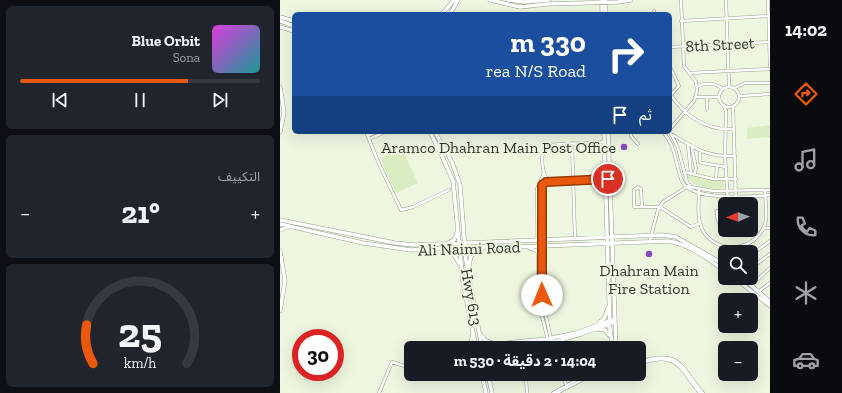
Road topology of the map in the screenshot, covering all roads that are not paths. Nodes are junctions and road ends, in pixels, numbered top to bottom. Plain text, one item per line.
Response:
1 (490, 0) edge
2 (508, 0) edge
3 (549, 0) edge
4 (631, 0) edge
5 (681, 0) edge
6 (726, 0) edge
7 (768, 0) edge
8 (457, 1) edge
9 (515, 1) edge
10 (603, 1) edge
11 (518, 7) junction
12 (444, 12) edge
13 (451, 12) edge
14 (602, 12) edge
15 (606, 12) edge
16 (769, 16) edge
17 (280, 17) edge
18 (727, 18) junction
19 (292, 20) edge
20 (280, 21) edge
21 (681, 21) junction
22 (292, 25) edge
23 (280, 28) edge
24 (292, 30) edge
25 (770, 42) edge
26 (728, 44) junction
27 (683, 46) junction
28 (672, 47) edge
29 (770, 67) edge
30 (729, 70) junction
31 (672, 71) edge
32 (689, 73) junction
33 (770, 83) edge
34 (729, 86) junction
35 (280, 87) edge
36 (697, 87) junction
37 (735, 88) junction
38 (723, 89) junction
39 (672, 94) edge
40 (770, 94) edge
41 (740, 96) junction
42 (696, 97) junction
43 (707, 97) junction
44 (719, 97) junction
45 (672, 98) edge
46 (724, 106) junction
47 (733, 106) junction
48 (708, 109) dead end
49 (686, 111) junction
50 (734, 129) junction
51 (726, 130) junction
52 (672, 131) edge
53 (280, 132) edge
54 (672, 133) edge
55 (367, 134) edge
56 (373, 134) edge
57 (379, 134) edge
58 (431, 134) edge
59 (436, 134) edge
60 (604, 134) edge
61 (608, 134) edge
62 (631, 134) edge
63 (666, 134) edge
64 (672, 134) edge
65 (368, 138) junction
66 (604, 142) junction
67 (572, 143) junction
68 (609, 144) junction
69 (638, 144) dead end
70 (688, 145) junction
71 (692, 148) junction
72 (696, 150) junction
73 (693, 152) junction
74 (700, 152) junction
75 (688, 153) junction
76 (725, 156) junction
77 (735, 156) junction
78 (716, 166) junction
79 (726, 167) junction
80 (684, 172) junction
81 (544, 173) junction
82 (693, 174) junction
83 (610, 176) junction
84 (605, 179) junction
85 (716, 179) junction
86 (728, 179) junction
87 (736, 179) junction
88 (552, 181) junction
89 (573, 181) junction
90 (690, 185) junction
91 (686, 188) junction
92 (449, 190) dead end
93 (765, 190) junction
94 (770, 190) edge
95 (699, 191) junction
96 (736, 191) junction
97 (728, 192) junction
98 (765, 195) junction
99 (770, 195) edge
100 (728, 196) junction
101 (736, 196) junction
102 (642, 207) junction
103 (660, 207) junction
104 (718, 210) edge
105 (280, 219) edge
106 (718, 222) edge
107 (700, 223) junction
108 (280, 224) edge
109 (292, 227) junction
110 (458, 228) junction
111 (763, 228) junction
112 (770, 228) edge
113 (280, 230) edge
114 (464, 234) junction
115 (650, 235) junction
116 (575, 239) junction
117 (540, 240) junction
118 (607, 240) junction
119 (612, 240) junction
120 (650, 240) junction
121 (770, 241) edge
122 (480, 242) junction
123 (445, 244) junction
124 (459, 245) junction
125 (464, 245) junction
126 (540, 245) junction
127 (721, 245) edge
128 (744, 245) edge
129 (493, 246) junction
130 (517, 247) junction
131 (438, 248) junction
132 (758, 250) edge
133 (280, 251) edge
134 (539, 254) junction
135 (770, 254) edge
136 (718, 261) edge
137 (758, 263) edge
138 (718, 267) edge
139 (770, 268) edge
140 (461, 271) junction
141 (469, 278) junction
142 (758, 279) edge
143 (770, 283) edge
144 (744, 285) edge
145 (748, 285) edge
146 (755, 293) edge
147 (755, 293) edge
148 (757, 293) edge
149 (758, 295) edge
150 (768, 300) edge
151 (610, 301) junction
152 (770, 306) edge
153 (280, 311) edge
154 (610, 322) junction
155 (615, 322) junction
156 (594, 328) junction
157 (473, 333) junction
158 (479, 333) junction
159 (611, 337) junction
160 (549, 339) junction
161 (471, 341) edge
162 (475, 341) edge
163 (481, 341) edge
164 (486, 341) edge
165 (535, 341) edge
166 (612, 341) edge
167 (614, 341) edge
168 (646, 361) edge
169 (404, 366) edge
170 (483, 381) edge
171 (489, 381) edge
172 (526, 381) edge
173 (565, 381) edge
174 (575, 381) edge
175 (579, 381) edge
176 (567, 386) junction
177 (379, 393) edge
178 (486, 393) edge
179 (492, 393) edge
180 (527, 393) edge
181 (553, 393) edge
182 (557, 393) edge
183 (702, 393) edge

1 - 11 main road
2 - 9 main road
3 - 9 main road
4 - 10 main road
5 - 21 street
6 - 18 street
7 - 16 street
8 - 12 main road
8 - 13 main road
9 - 11 street
10 - 11 main road
10 - 14 main road
10 - 15 main road
16 - 18 street
16 - 25 street
17 - 19 main road
18 - 21 street
18 - 26 street
20 - 22 main road
21 - 27 street
23 - 24 main road
25 - 26 street, 8th Street
25 - 29 street
26 - 27 street, 8th Street
26 - 30 street
27 - 28 street, 8th Street
27 - 32 street
29 - 30 street
30 - 32 street
30 - 34 street
31 - 39 street
32 - 36 street
33 - 37 street
34 - 37 street
34 - 38 street
35 - 53 main road
36 - 38 street
36 - 42 street
37 - 41 street
38 - 44 street
40 - 41 street
41 - 47 street
42 - 43 street
42 - 49 street
43 - 44 street
43 - 48 street
44 - 46 street
45 - 49 street
46 - 47 street
46 - 51 street
47 - 50 street
49 - 51 street
49 - 52 street
50 - 51 street
50 - 77 street
51 - 76 street
54 - 70 street
55 - 65 street
56 - 65 street
57 - 65 street
58 - 110 main road
59 - 114 main road, Hwy 613
60 - 66 main road
61 - 68 main road
62 - 69 street
63 - 91 street
64 - 80 street
65 - 92 street
66 - 67 street
66 - 68 street
66 - 84 main road
67 - 81 street
67 - 89 street
68 - 83 main road
70 - 71 street
70 - 75 street
71 - 72 street
71 - 73 street
72 - 73 street
72 - 74 street
73 - 75 street
73 - 82 street
74 - 76 street
74 - 78 street
75 - 82 street
76 - 77 street
76 - 79 street
77 - 87 street
78 - 79 street
78 - 85 street
79 - 86 street
80 - 82 street
80 - 90 street
81 - 88 street
81 - 117 street
82 - 85 street
83 - 84 street
83 - 119 main road
84 - 89 street
84 - 118 main road
85 - 86 street
86 - 87 street
86 - 97 street
87 - 96 street
88 - 89 street
88 - 117 street
89 - 116 street
90 - 91 street
90 - 95 street
91 - 95 street
91 - 103 street
93 - 94 street
93 - 96 street
93 - 98 street
95 - 97 street
95 - 100 street
95 - 107 street
96 - 97 street
96 - 101 street
97 - 100 street
98 - 99 street
98 - 101 street
98 - 111 street
100 - 101 street
102 - 102 street
102 - 103 street
103 - 107 street
103 - 115 street
104 - 106 street
105 - 123 main road, Ali Naimi Road
107 - 127 street
108 - 109 main road, Ali Naimi Road
109 - 113 main road
109 - 131 main road, Ali Naimi Road
110 - 123 main road
110 - 124 main road
111 - 112 street
111 - 128 street
114 - 122 main road
114 - 125 main road, Hwy 613
115 - 119 main road, Ali Naimi Road
115 - 120 street
115 - 136 main road, Ali Naimi Road
116 - 117 main road, Ali Naimi Road
116 - 118 main road, Ali Naimi Road
117 - 122 main road, Ali Naimi Road
117 - 126 street
118 - 119 main road, Ali Naimi Road
118 - 126 main road, Ali Naimi Road
118 - 151 main road
119 - 120 main road, Ali Naimi Road
119 - 155 main road
120 - 138 main road, Ali Naimi Road
121 - 132 street
122 - 125 main road, Ali Naimi Road
123 - 124 main road, Ali Naimi Road
124 - 125 main road, Ali Naimi Road
124 - 131 main road, Ali Naimi Road
124 - 140 main road
125 - 129 main road, Ali Naimi Road
125 - 141 main road, Hwy 613
126 - 130 main road, Ali Naimi Road
126 - 134 street
126 - 160 street
129 - 130 main road, Ali Naimi Road
129 - 141 main road
130 - 134 street
131 - 140 main road
133 - 153 main road
134 - 160 street
135 - 137 street
139 - 142 street
140 - 157 main road
141 - 158 main road, Hwy 613
143 - 148 street
144 - 146 main road
145 - 147 main road
149 - 150 main road
150 - 152 main road
151 - 154 main road
151 - 156 main road
154 - 155 main road
154 - 156 main road
154 - 159 main road
155 - 167 main road
156 - 159 main road
156 - 160 main road
157 - 161 street
157 - 162 main road
158 - 163 main road, Hwy 613
158 - 164 main road
159 - 166 main road
160 - 165 main road
168 - 183 street
169 - 177 street
170 - 178 main road
171 - 179 main road
172 - 180 street
173 - 176 street
174 - 176 street
175 - 176 street
176 - 181 street
176 - 182 street

